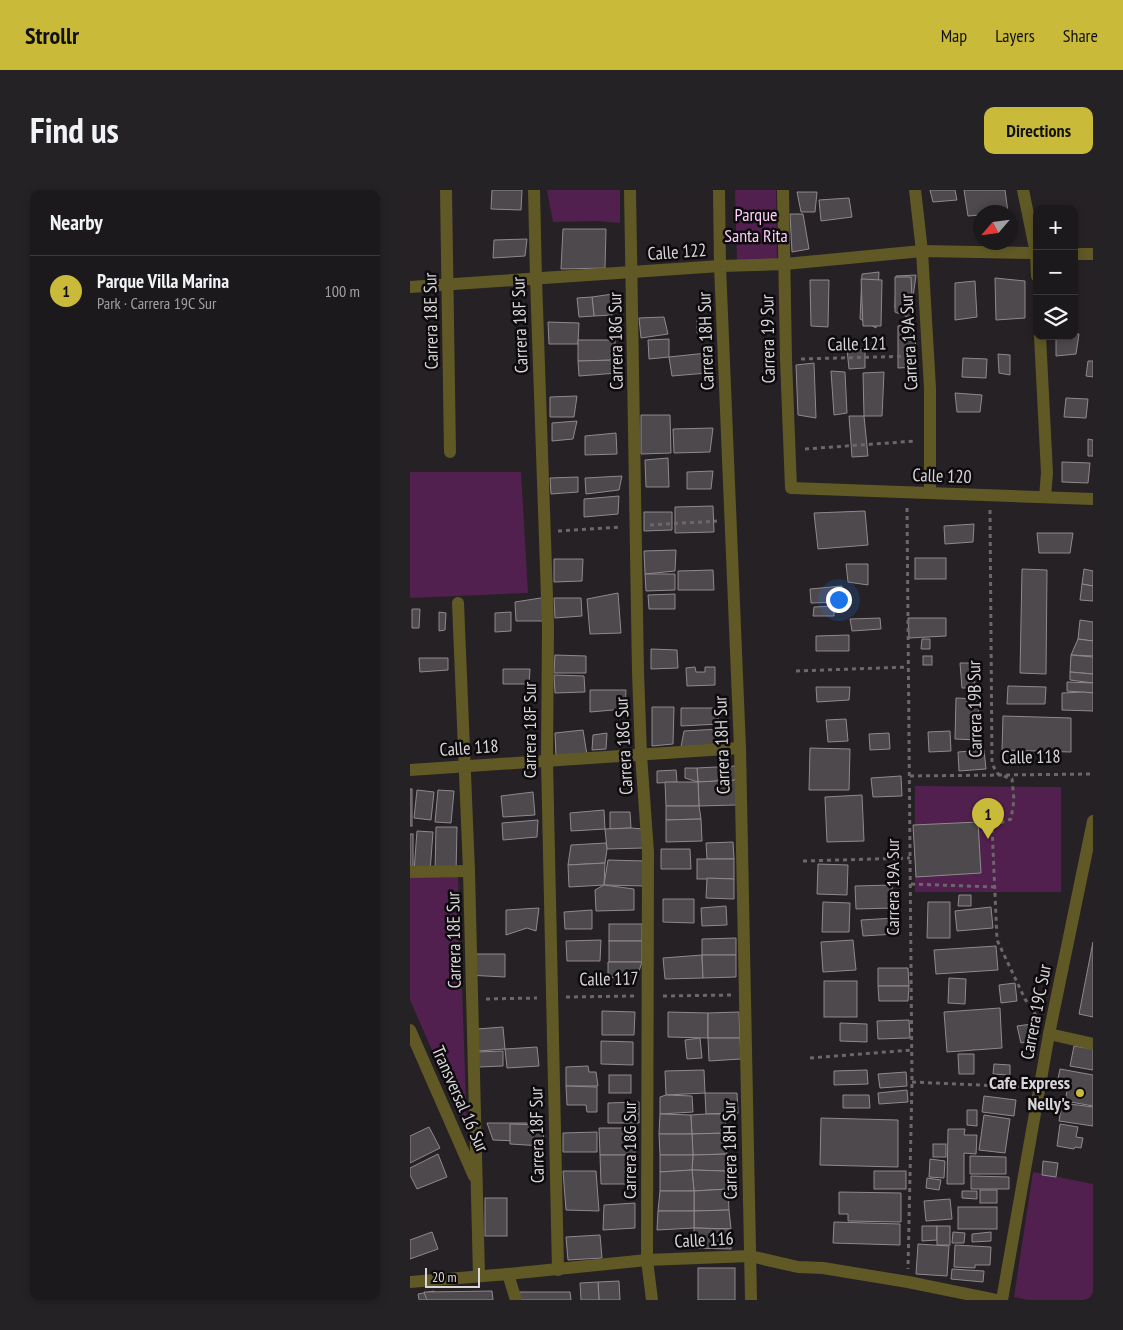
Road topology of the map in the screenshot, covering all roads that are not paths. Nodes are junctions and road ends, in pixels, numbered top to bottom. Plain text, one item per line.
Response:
1 (446, 190) edge
2 (534, 190) edge
3 (630, 190) edge
4 (719, 190) edge
5 (783, 190) edge
6 (915, 190) edge
7 (1023, 190) edge
8 (1035, 250) edge
9 (922, 251) junction
10 (1033, 253) edge
11 (1078, 254) edge
12 (1093, 254) edge
13 (785, 264) junction
14 (720, 266) junction
15 (632, 272) junction
16 (536, 278) junction
17 (448, 284) junction
18 (410, 287) edge
19 (1040, 340) edge
20 (450, 452) dead end
21 (790, 488) joint
22 (930, 493) junction
23 (1045, 497) junction
24 (1093, 499) edge
25 (458, 603) dead end
26 (740, 748) junction
27 (641, 755) junction
28 (547, 761) junction
29 (464, 766) junction
30 (410, 770) edge
31 (1093, 821) edge
32 (470, 871) junction
33 (410, 872) edge
34 (410, 1030) edge
35 (1049, 1034) junction
36 (1093, 1044) edge
37 (477, 1182) junction
38 (750, 1256) junction
39 (647, 1260) junction
40 (558, 1270) junction
41 (508, 1274) junction
42 (479, 1276) junction
43 (410, 1282) edge
44 (516, 1300) edge
45 (652, 1300) edge
46 (751, 1300) edge
47 (996, 1300) edge
48 (1002, 1300) edge

1 - 17 street, Carrera 18E Sur
2 - 16 street, Carrera 18F Sur
3 - 15 street, Carrera 18G Sur
4 - 14 street, Carrera 18H Sur
5 - 13 street, Carrera 19 Sur
6 - 9 street, Carrera 19A Sur
7 - 8 street
9 - 10 street, Calle 122
9 - 13 street, Calle 122
9 - 22 street, Carrera 19A Sur
11 - 12 street
13 - 14 street, Calle 122
13 - 21 street, Carrera 19 Sur
14 - 15 street, Calle 122
14 - 26 street, Carrera 18H Sur
15 - 16 street, Calle 122
15 - 27 street, Carrera 18G Sur
16 - 17 street, Calle 122
16 - 28 street, Carrera 18F Sur
17 - 18 street, Calle 122
17 - 20 street, Carrera 18E Sur
19 - 23 street
21 - 22 street, Calle 120
22 - 23 street, Calle 120
23 - 24 street, Calle 120
25 - 29 street, Carrera 18E Sur
26 - 27 street, Calle 118
26 - 38 street, Carrera 18H Sur
27 - 28 street, Calle 118
27 - 39 street, Carrera 18G Sur
28 - 29 street, Calle 118
28 - 40 street, Carrera 18F Sur
29 - 30 street, Calle 118
29 - 32 street, Carrera 18E Sur
31 - 35 street, Carrera 19C Sur
32 - 33 street
32 - 37 street, Carrera 18E Sur
34 - 37 street, Transversal 16 Sur
35 - 36 street
35 - 48 street, Carrera 19C Sur
37 - 42 street, Carrera 18E Sur
38 - 39 street, Calle 116
38 - 46 street, Carrera 18H Sur
38 - 47 street, Calle 116
39 - 40 street, Calle 116
39 - 45 street, Carrera 18G Sur
40 - 41 street, Calle 116
41 - 42 street, Calle 116
41 - 44 street
42 - 43 street, Calle 116

